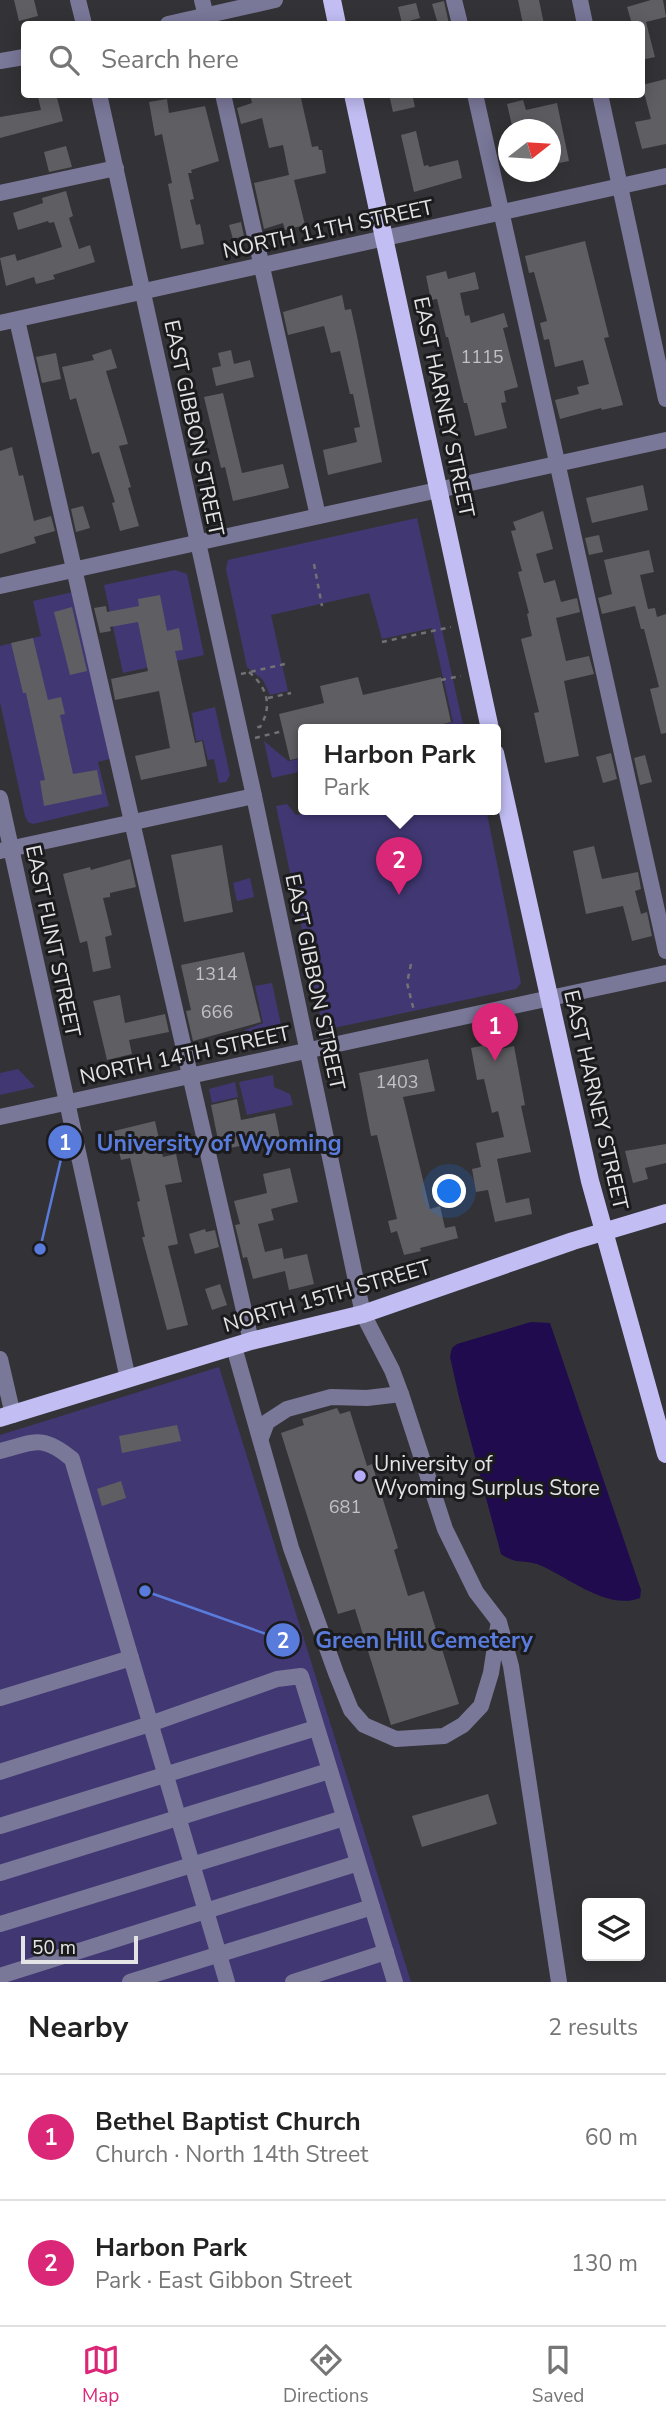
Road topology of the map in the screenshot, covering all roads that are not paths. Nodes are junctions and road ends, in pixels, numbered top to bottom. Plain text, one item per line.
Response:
1 (78, 0) edge
2 (275, 0) edge
3 (332, 0) edge
4 (454, 0) edge
5 (580, 0) edge
6 (205, 13) edge
7 (83, 21) edge
8 (178, 21) edge
9 (336, 21) edge
10 (459, 21) edge
11 (584, 21) edge
12 (21, 58) edge
13 (0, 61) edge
14 (100, 98) edge
15 (224, 98) edge
16 (354, 98) edge
17 (476, 98) edge
18 (601, 98) edge
19 (116, 168) junction
20 (666, 176) edge
21 (619, 187) junction
22 (0, 193) edge
23 (502, 212) junction
24 (384, 239) junction
25 (261, 265) junction
26 (143, 292) junction
27 (17, 320) junction
28 (0, 323) edge
29 (666, 399) edge
30 (666, 440) edge
31 (558, 463) junction
32 (439, 489) junction
33 (318, 516) junction
34 (198, 542) junction
35 (75, 569) junction
36 (0, 586) edge
37 (489, 724) edge
38 (501, 780) edge
39 (254, 796) junction
40 (0, 798) edge
41 (132, 823) junction
42 (6, 850) edge
43 (666, 951) edge
44 (666, 973) edge
45 (549, 998) junction
46 (308, 1050) junction
47 (190, 1076) junction
48 (67, 1102) junction
49 (0, 1117) edge
50 (666, 1213) edge
51 (604, 1232) junction
52 (363, 1314) junction
53 (242, 1344) junction
54 (0, 1359) edge
55 (128, 1379) junction
56 (401, 1394) junction
57 (6, 1416) edge
58 (261, 1438) junction
59 (0, 1451) edge
60 (666, 1454) edge
61 (499, 1622) junction
62 (131, 1658) junction
63 (0, 1698) edge
64 (150, 1724) junction
65 (316, 1728) junction
66 (330, 1770) junction
67 (0, 1772) edge
68 (165, 1775) junction
69 (178, 1818) junction
70 (344, 1818) junction
71 (0, 1826) edge
72 (358, 1863) junction
73 (192, 1865) junction
74 (0, 1873) edge
75 (372, 1907) junction
76 (206, 1911) junction
77 (0, 1924) edge
78 (386, 1952) junction
79 (218, 1954) junction
80 (0, 1976) edge
81 (130, 1982) edge
82 (226, 1982) edge
83 (293, 1982) edge
84 (395, 1982) edge
85 (559, 1982) edge

1 - 7 street
2 - 6 street
3 - 9 main road
4 - 10 street
5 - 11 street
6 - 8 street
12 - 13 street
14 - 19 street, EAST GIBBON STREET
15 - 25 street
16 - 24 main road, EAST HARNEY STREET
17 - 23 street
18 - 21 street
19 - 22 street
19 - 26 street, EAST GIBBON STREET
20 - 21 street, NORTH 11TH STREET
21 - 23 street, NORTH 11TH STREET
21 - 29 street
23 - 24 street, NORTH 11TH STREET
23 - 31 street
24 - 25 street, NORTH 11TH STREET
24 - 32 main road, EAST HARNEY STREET
25 - 26 street, NORTH 11TH STREET
25 - 33 street
26 - 27 street, NORTH 11TH STREET
26 - 34 street, EAST GIBBON STREET
27 - 28 street, NORTH 11TH STREET
27 - 35 street
30 - 31 street
31 - 32 street
31 - 43 street
32 - 33 street
32 - 37 main road, EAST HARNEY STREET
33 - 34 street
34 - 35 street
34 - 39 street, EAST GIBBON STREET
35 - 36 street
35 - 41 street
38 - 45 main road, EAST HARNEY STREET
39 - 41 street
39 - 46 street, EAST GIBBON STREET
40 - 42 street, EAST FLINT STREET
41 - 42 street
41 - 47 street
42 - 48 street, EAST FLINT STREET
44 - 45 street, NORTH 14TH STREET
45 - 46 street, NORTH 14TH STREET
45 - 51 main road, EAST HARNEY STREET
46 - 47 street, NORTH 14TH STREET
46 - 52 street, EAST GIBBON STREET
47 - 48 street, NORTH 14TH STREET
47 - 53 street
48 - 49 street, NORTH 14TH STREET
48 - 55 street, EAST FLINT STREET
50 - 51 main road, NORTH 15TH STREET
51 - 52 main road, NORTH 15TH STREET
51 - 60 main road, EAST HARNEY STREET
52 - 53 main road, NORTH 15TH STREET
52 - 56 street, EAST GIBBON STREET
53 - 55 main road, NORTH 15TH STREET
53 - 58 street
54 - 57 street
55 - 57 main road, NORTH 15TH STREET
56 - 58 street
56 - 61 street, EAST GIBBON STREET
58 - 61 street
59 - 62 street
61 - 85 street, EAST GIBBON STREET
62 - 63 street
62 - 64 street
64 - 65 street
64 - 67 street
64 - 68 street
65 - 66 street
65 - 68 street
66 - 69 street
66 - 70 street
68 - 69 street
68 - 71 street
69 - 73 street
69 - 74 street
70 - 72 street
70 - 73 street
72 - 75 street
72 - 76 street
73 - 76 street
73 - 77 street
75 - 78 street
75 - 79 street
76 - 79 street
76 - 80 street
78 - 83 street
78 - 84 street
79 - 81 street
79 - 82 street

